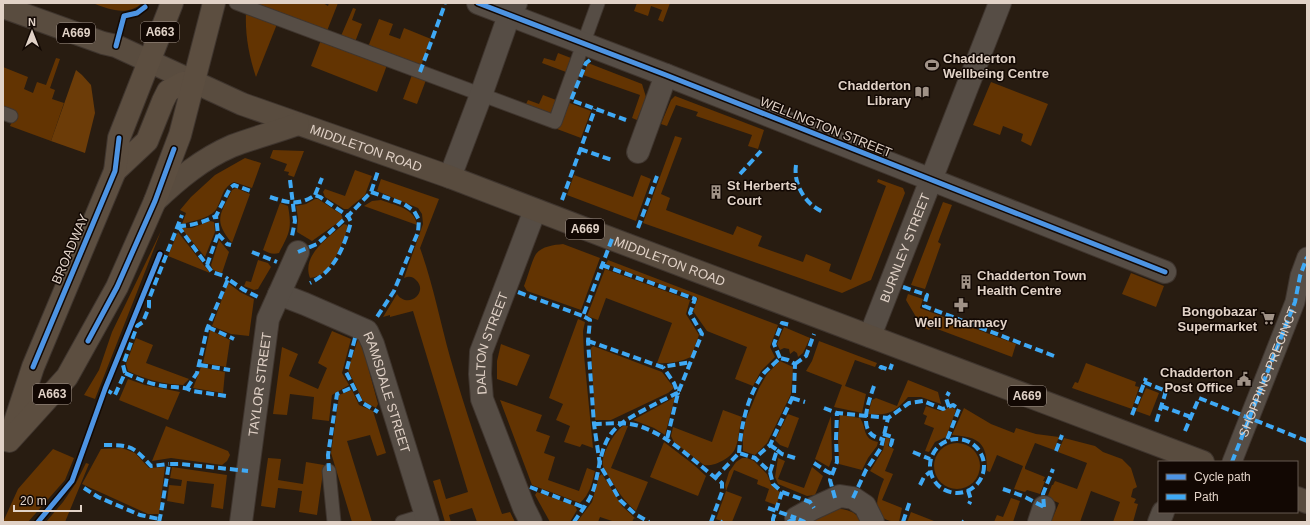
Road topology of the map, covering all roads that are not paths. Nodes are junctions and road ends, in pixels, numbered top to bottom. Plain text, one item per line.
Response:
1 (172, 3) edge
2 (214, 3) edge
3 (236, 3) edge
4 (478, 3) edge
5 (598, 3) edge
6 (1000, 3) edge
7 (3, 7) edge
8 (513, 9) edge
9 (583, 43) junction
10 (148, 61) junction
11 (666, 75) junction
12 (194, 82) junction
13 (481, 95) junction
14 (298, 124) junction
15 (638, 152) dead end
16 (115, 171) junction
17 (450, 177) junction
18 (931, 180) junction
19 (155, 201) junction
20 (535, 210) junction
21 (298, 252) dead end
22 (1307, 257) edge
23 (1165, 272) dead end
24 (279, 294) junction
25 (870, 336) junction
26 (6, 447) edge
27 (1189, 460) edge
28 (1232, 461) edge
29 (329, 471) dead end
30 (427, 518) edge
31 (796, 518) dead end
32 (241, 522) edge
33 (334, 522) edge
34 (402, 522) edge
35 (530, 522) edge
36 (873, 522) edge

1 - 10 highway, BROADWAY / A663
2 - 12 highway, BROADWAY / A663
3 - 13 lane
4 - 8 street, WELLINGTON STREET
5 - 9 lane
6 - 18 street, BURNLEY STREET
7 - 10 main road, MIDDLETON ROAD / A669
8 - 9 street, WELLINGTON STREET
8 - 13 street
9 - 11 street, WELLINGTON STREET
9 - 13 lane
10 - 12 main road, MIDDLETON ROAD / A669
10 - 16 highway, BROADWAY / A663
11 - 15 street
11 - 18 street, WELLINGTON STREET
12 - 14 main road, MIDDLETON ROAD / A669
12 - 16 highway
12 - 19 highway, BROADWAY / A663
13 - 17 street
14 - 17 main road, MIDDLETON ROAD / A669
14 - 19 main road
16 - 26 highway, BROADWAY / A663
17 - 20 main road, MIDDLETON ROAD / A669
18 - 23 street, WELLINGTON STREET
18 - 25 street, BURNLEY STREET
19 - 26 highway, BROADWAY / A663
20 - 25 main road, MIDDLETON ROAD / A669
20 - 35 street, DALTON STREET
21 - 24 street, TAYLOR STREET
22 - 28 street, SHOPPING PRECINCT
24 - 30 street, RAMSDALE STREET
24 - 32 street, TAYLOR STREET
25 - 27 main road, MIDDLETON ROAD / A669
29 - 33 lane
30 - 34 lane
31 - 36 street

